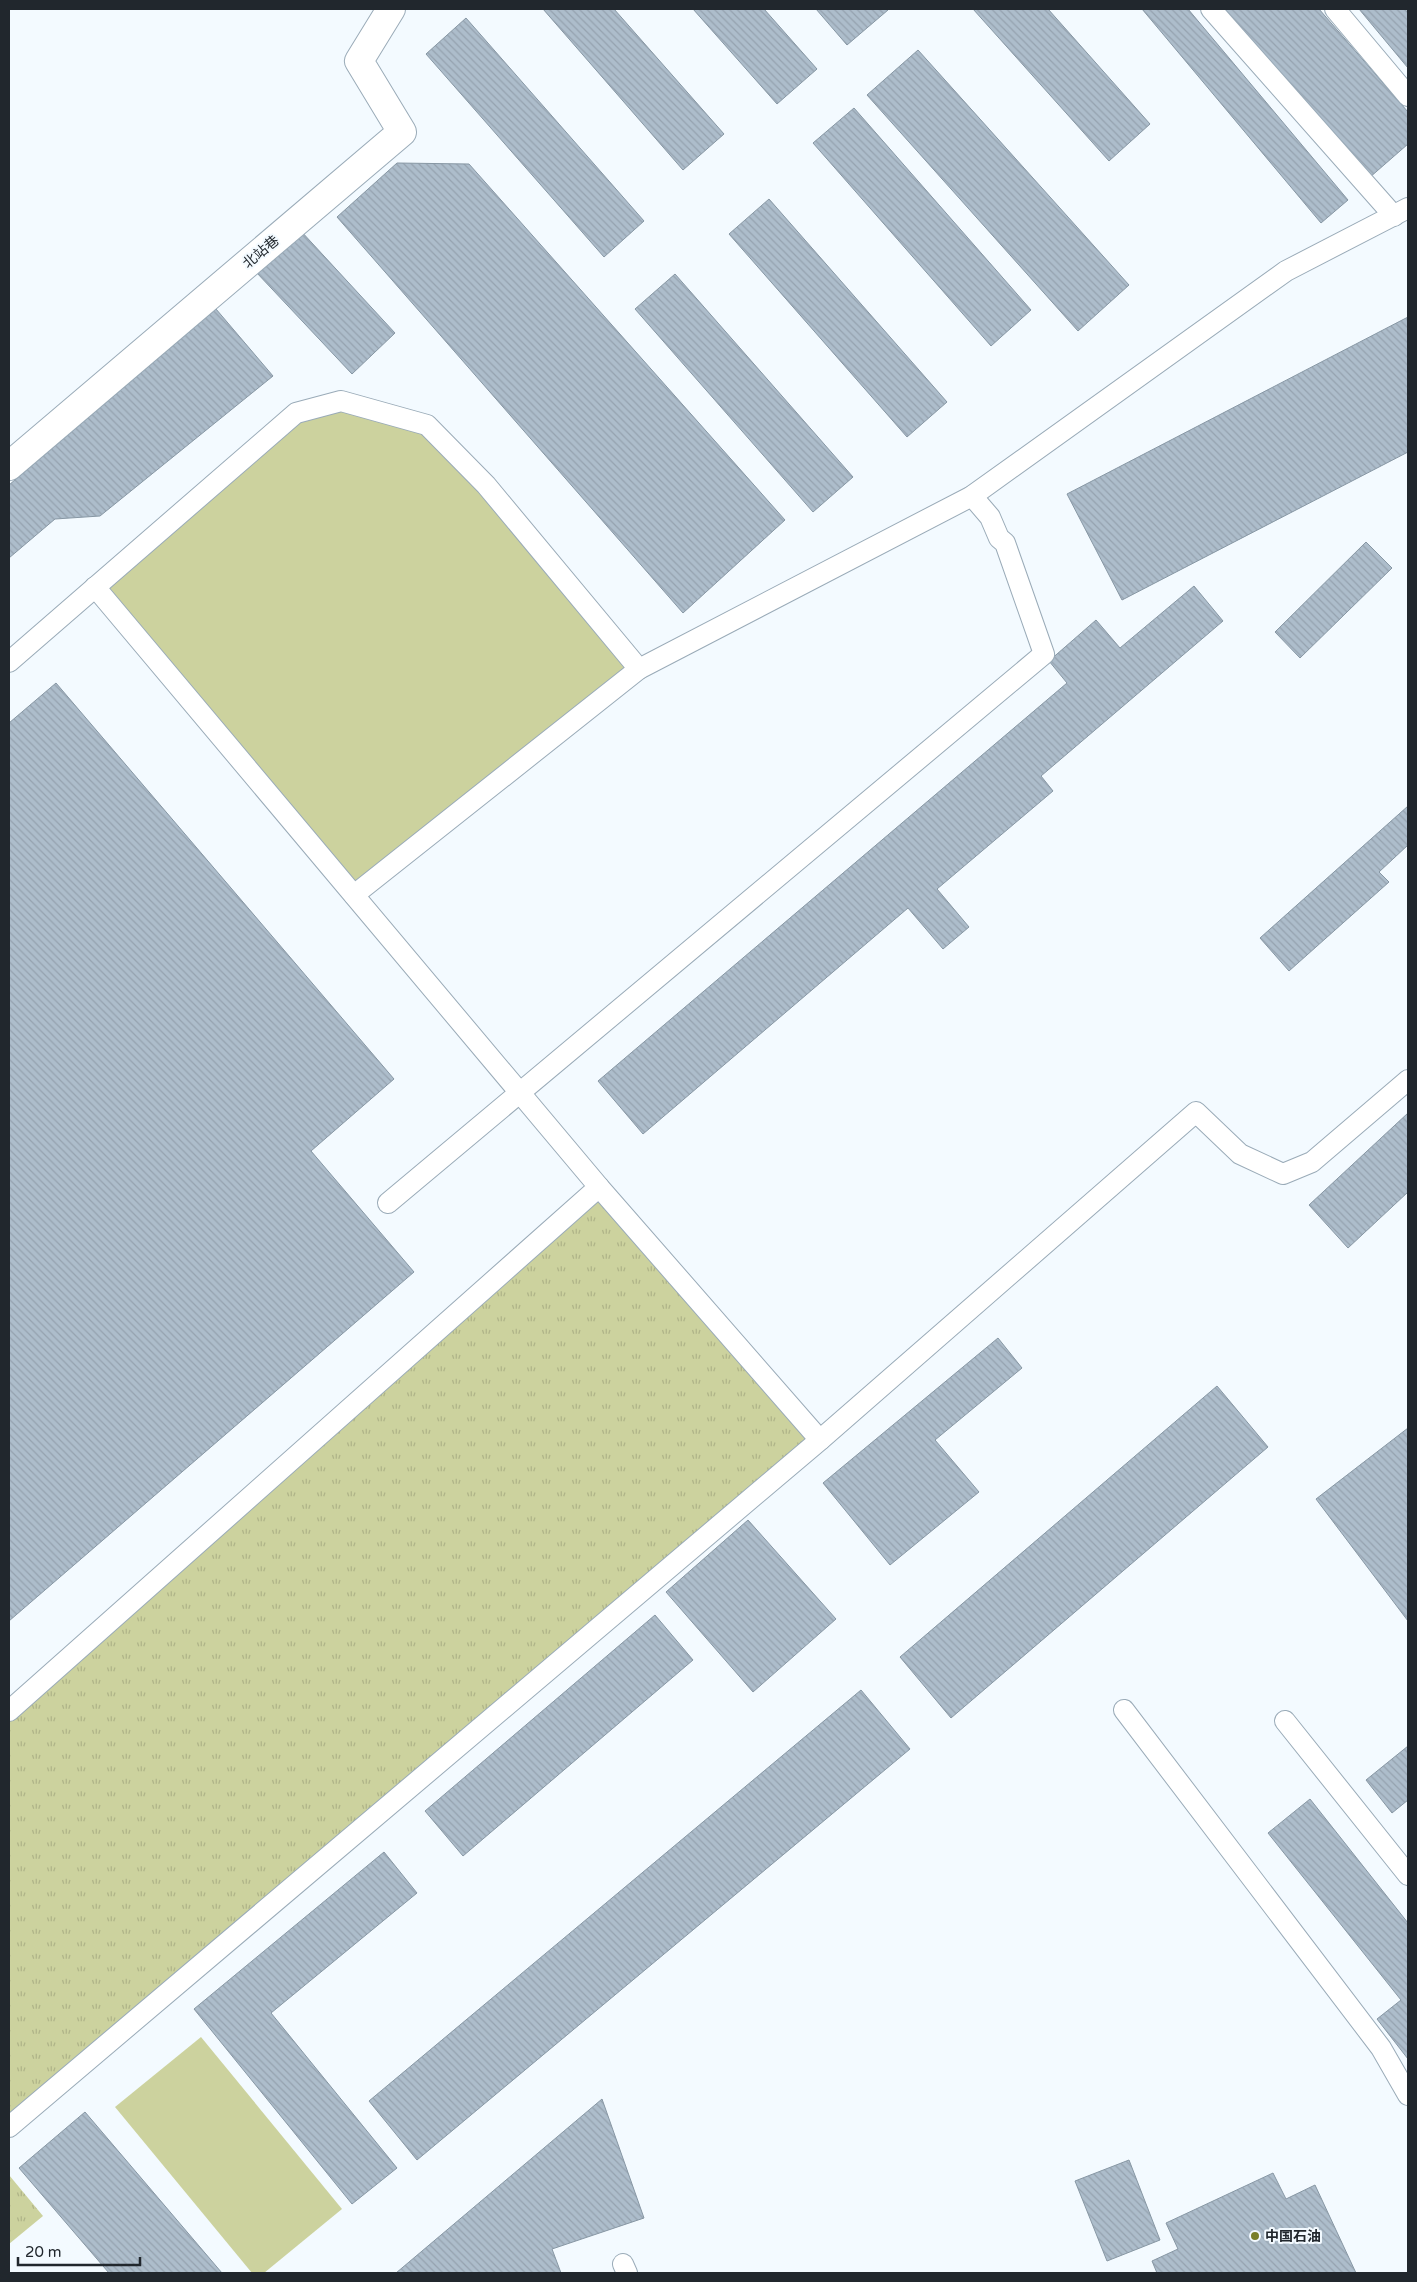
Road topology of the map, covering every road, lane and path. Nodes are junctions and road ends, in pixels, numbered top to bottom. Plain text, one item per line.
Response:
1 (391, 9) edge
2 (1211, 9) edge
3 (1335, 9) edge
4 (1408, 96) edge
5 (1401, 212) edge
6 (9, 466) edge
7 (972, 496) junction
8 (95, 587) junction
9 (9, 662) edge
10 (639, 669) junction
11 (354, 895) junction
12 (1408, 1080) edge
13 (520, 1093) junction
14 (599, 1187) junction
15 (388, 1203) dead end
16 (820, 1440) junction
17 (1124, 1710) dead end
18 (9, 1711) edge
19 (1285, 1721) dead end
20 (1408, 1875) edge
21 (1408, 2094) edge
22 (9, 2127) edge

1 - 6 street, 北站巷
2 - 5 lane
3 - 4 lane
5 - 7 lane
7 - 10 lane
7 - 13 lane
8 - 9 lane
8 - 10 lane
8 - 11 lane
10 - 11 lane
11 - 13 lane
12 - 16 lane
13 - 14 lane
13 - 15 lane
14 - 16 lane
14 - 18 lane
16 - 22 lane
17 - 21 lane
19 - 20 lane

